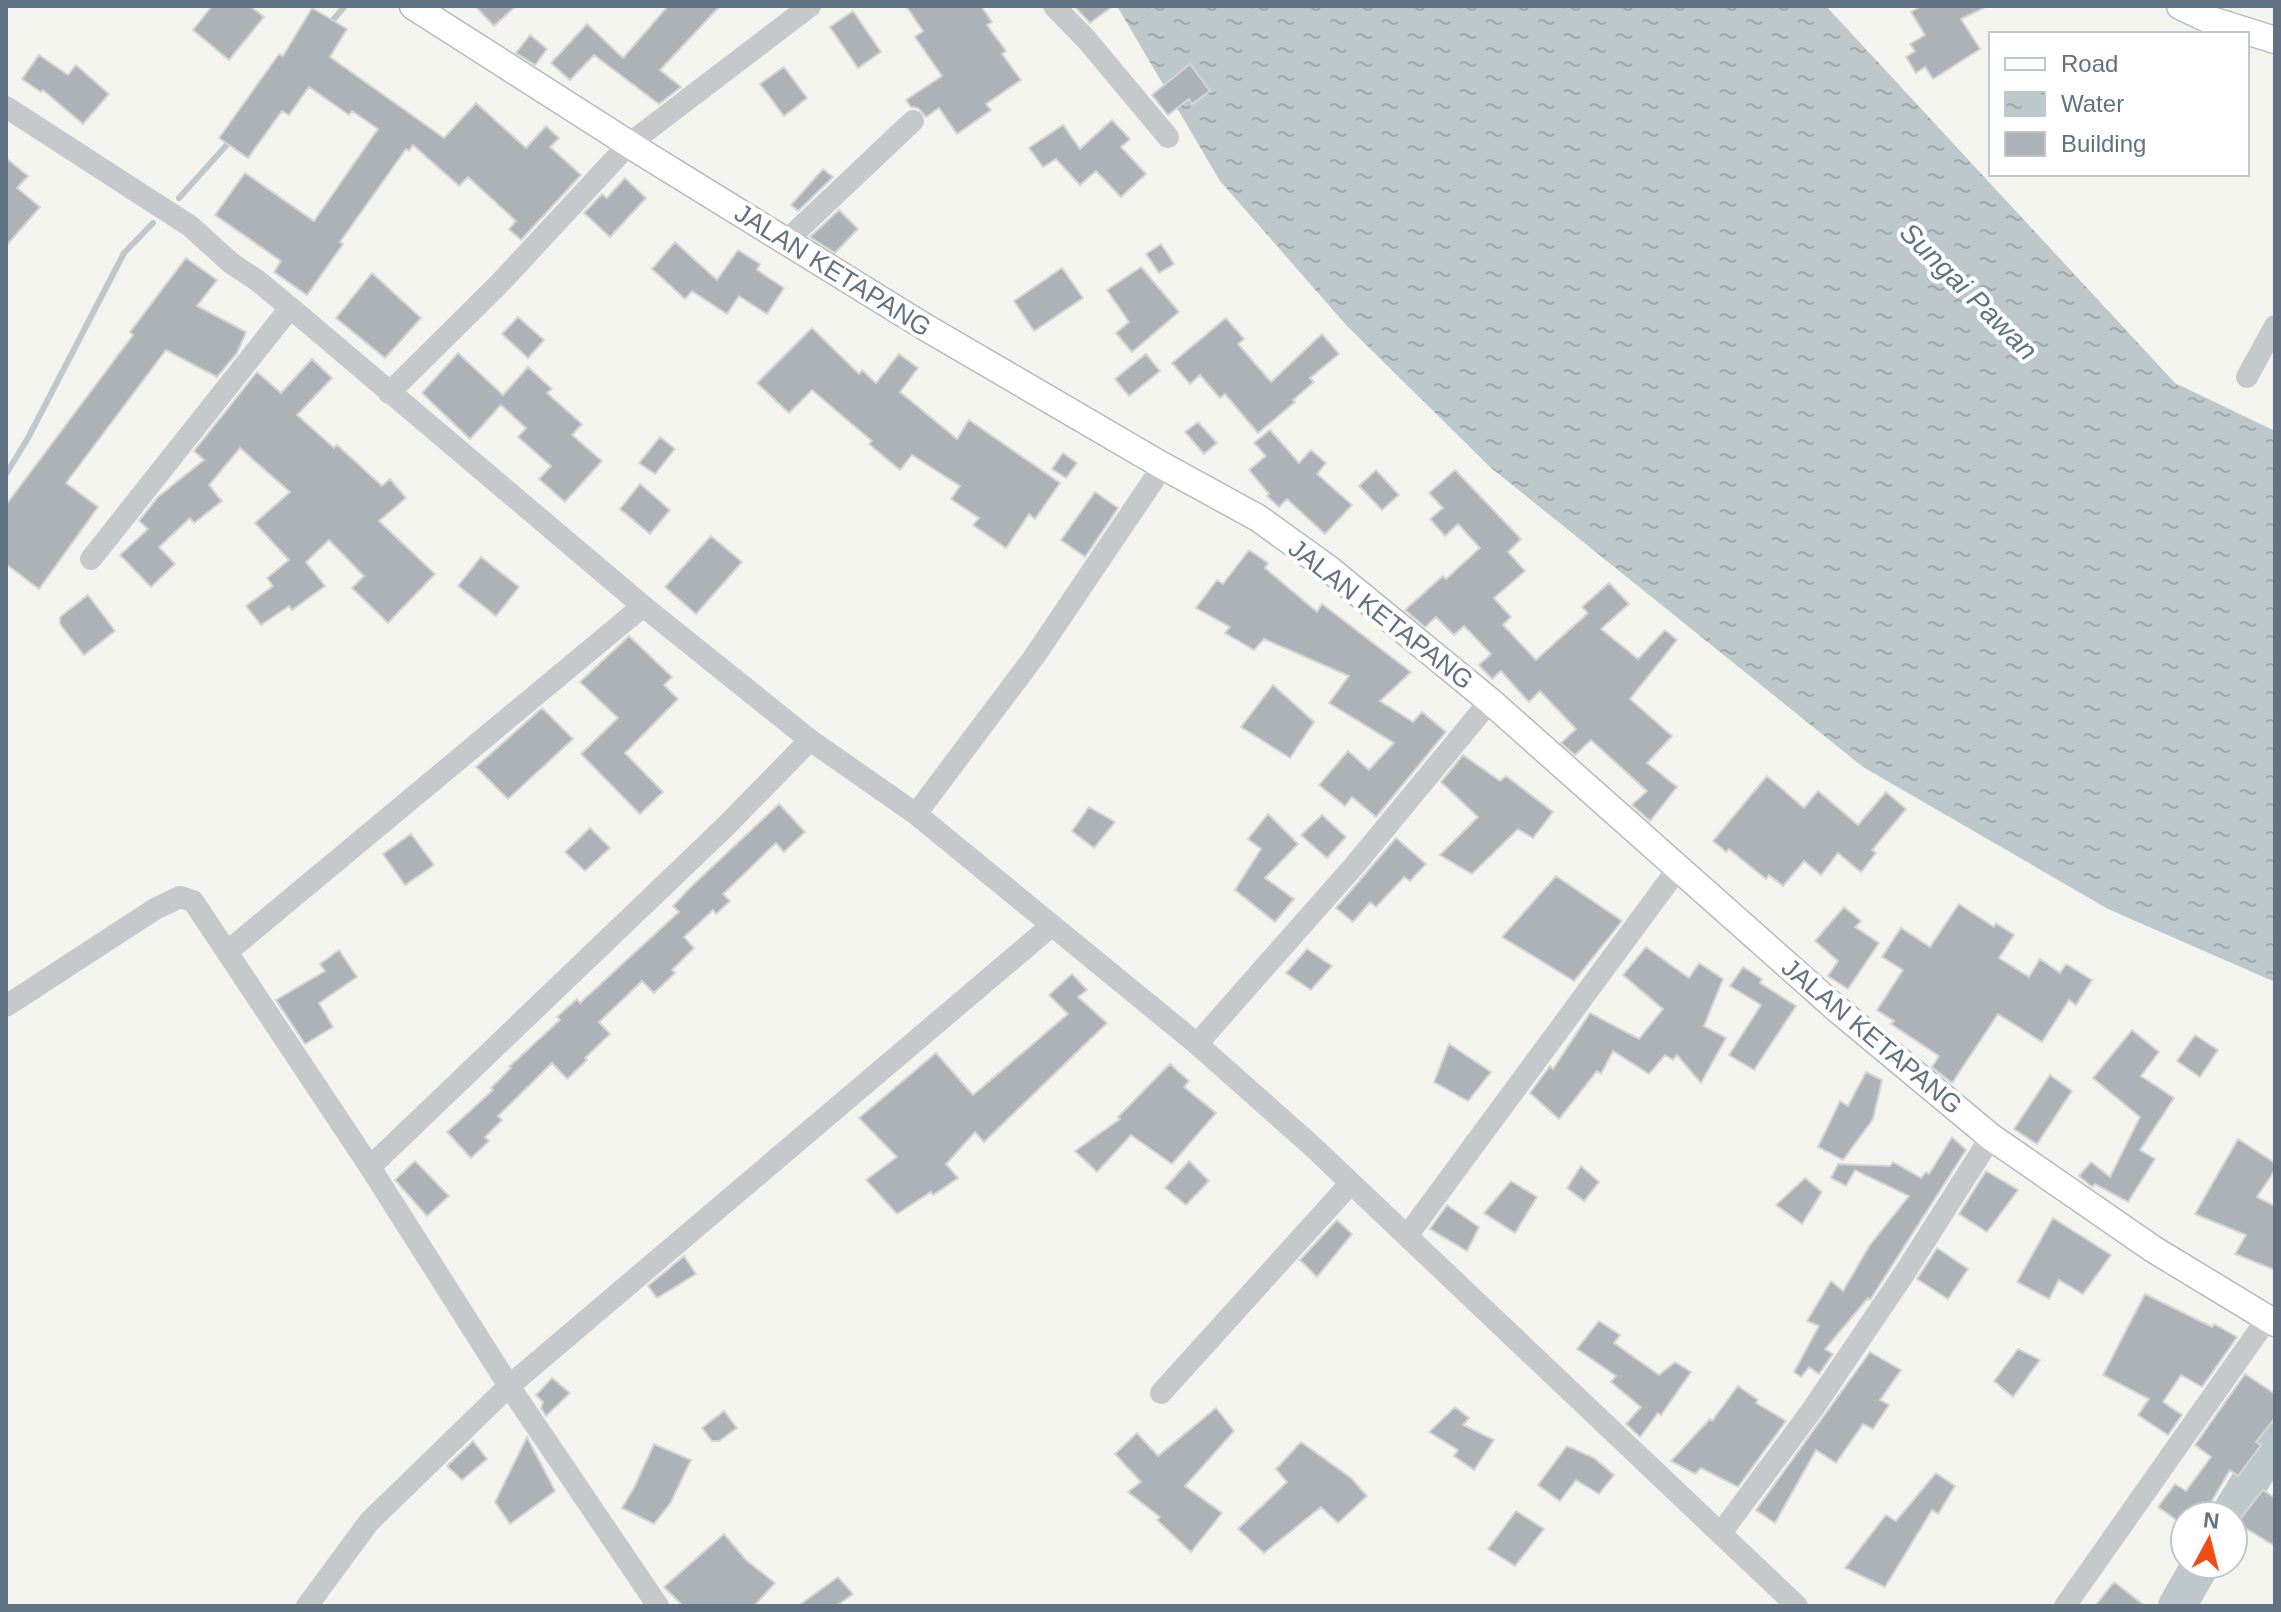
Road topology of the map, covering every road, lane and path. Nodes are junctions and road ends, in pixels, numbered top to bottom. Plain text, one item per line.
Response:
1 (413, 6) edge
2 (810, 6) edge
3 (1054, 6) edge
4 (2180, 6) edge
5 (2275, 40) edge
6 (6, 107) edge
7 (913, 121) dead end
8 (1168, 137) dead end
9 (629, 144) junction
10 (786, 241) junction
11 (290, 308) junction
12 (2275, 326) edge
13 (2247, 377) dead end
14 (389, 393) junction
15 (1163, 466) junction
16 (91, 559) dead end
17 (643, 606) junction
18 (1490, 701) junction
19 (810, 740) junction
20 (916, 814) junction
21 (1679, 867) junction
22 (1051, 926) junction
23 (227, 952) junction
24 (6, 1006) edge
25 (1197, 1044) junction
26 (1991, 1137) junction
27 (370, 1167) junction
28 (1350, 1184) junction
29 (1407, 1236) junction
30 (2271, 1321) edge
31 (509, 1386) junction
32 (1161, 1393) dead end
33 (1721, 1533) junction
34 (307, 1606) edge
35 (658, 1606) edge
36 (1797, 1606) edge
37 (2065, 1606) edge

1 - 9 main road, JALAN KETAPANG
2 - 9 street
3 - 8 street
4 - 5 main road
6 - 11 street
7 - 10 street
9 - 10 main road, JALAN KETAPANG
9 - 14 street
10 - 15 main road, JALAN KETAPANG
11 - 14 street
11 - 16 street
12 - 13 street
14 - 17 street
15 - 18 main road, JALAN KETAPANG
15 - 20 street
17 - 19 street
17 - 23 street
18 - 21 main road, JALAN KETAPANG
18 - 25 street
19 - 20 street
19 - 27 street
20 - 22 street
21 - 26 main road, JALAN KETAPANG
21 - 29 street
22 - 25 street
22 - 31 street
23 - 24 street
23 - 27 street
25 - 28 street
26 - 30 main road, JALAN KETAPANG
26 - 33 street
27 - 31 street
28 - 29 street
28 - 32 street
29 - 33 street
30 - 37 street
31 - 34 street
31 - 35 street
33 - 36 street

